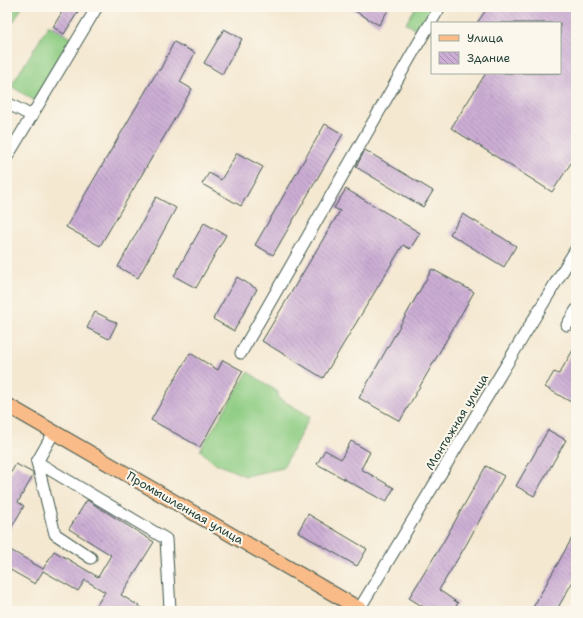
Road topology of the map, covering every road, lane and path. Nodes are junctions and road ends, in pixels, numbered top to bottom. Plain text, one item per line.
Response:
1 (97, 7) edge
2 (440, 7) edge
3 (431, 22) edge
4 (431, 22) edge
5 (7, 102) edge
6 (32, 116) junction
7 (7, 157) edge
8 (576, 249) edge
9 (572, 265) edge
10 (576, 310) edge
11 (566, 325) dead end
12 (241, 353) dead end
13 (7, 404) edge
14 (54, 432) junction
15 (37, 462) junction
16 (91, 558) dead end
17 (170, 609) dead end
18 (360, 610) edge

1 - 6 street
2 - 3 street
4 - 12 street
5 - 6 street
6 - 7 street
8 - 9 street, Монтажная улица
9 - 18 street, Монтажная улица
10 - 11 street
13 - 14 main road, Промышленная улица
14 - 15 street
14 - 18 main road, Промышленная улица
15 - 16 street
15 - 17 street

